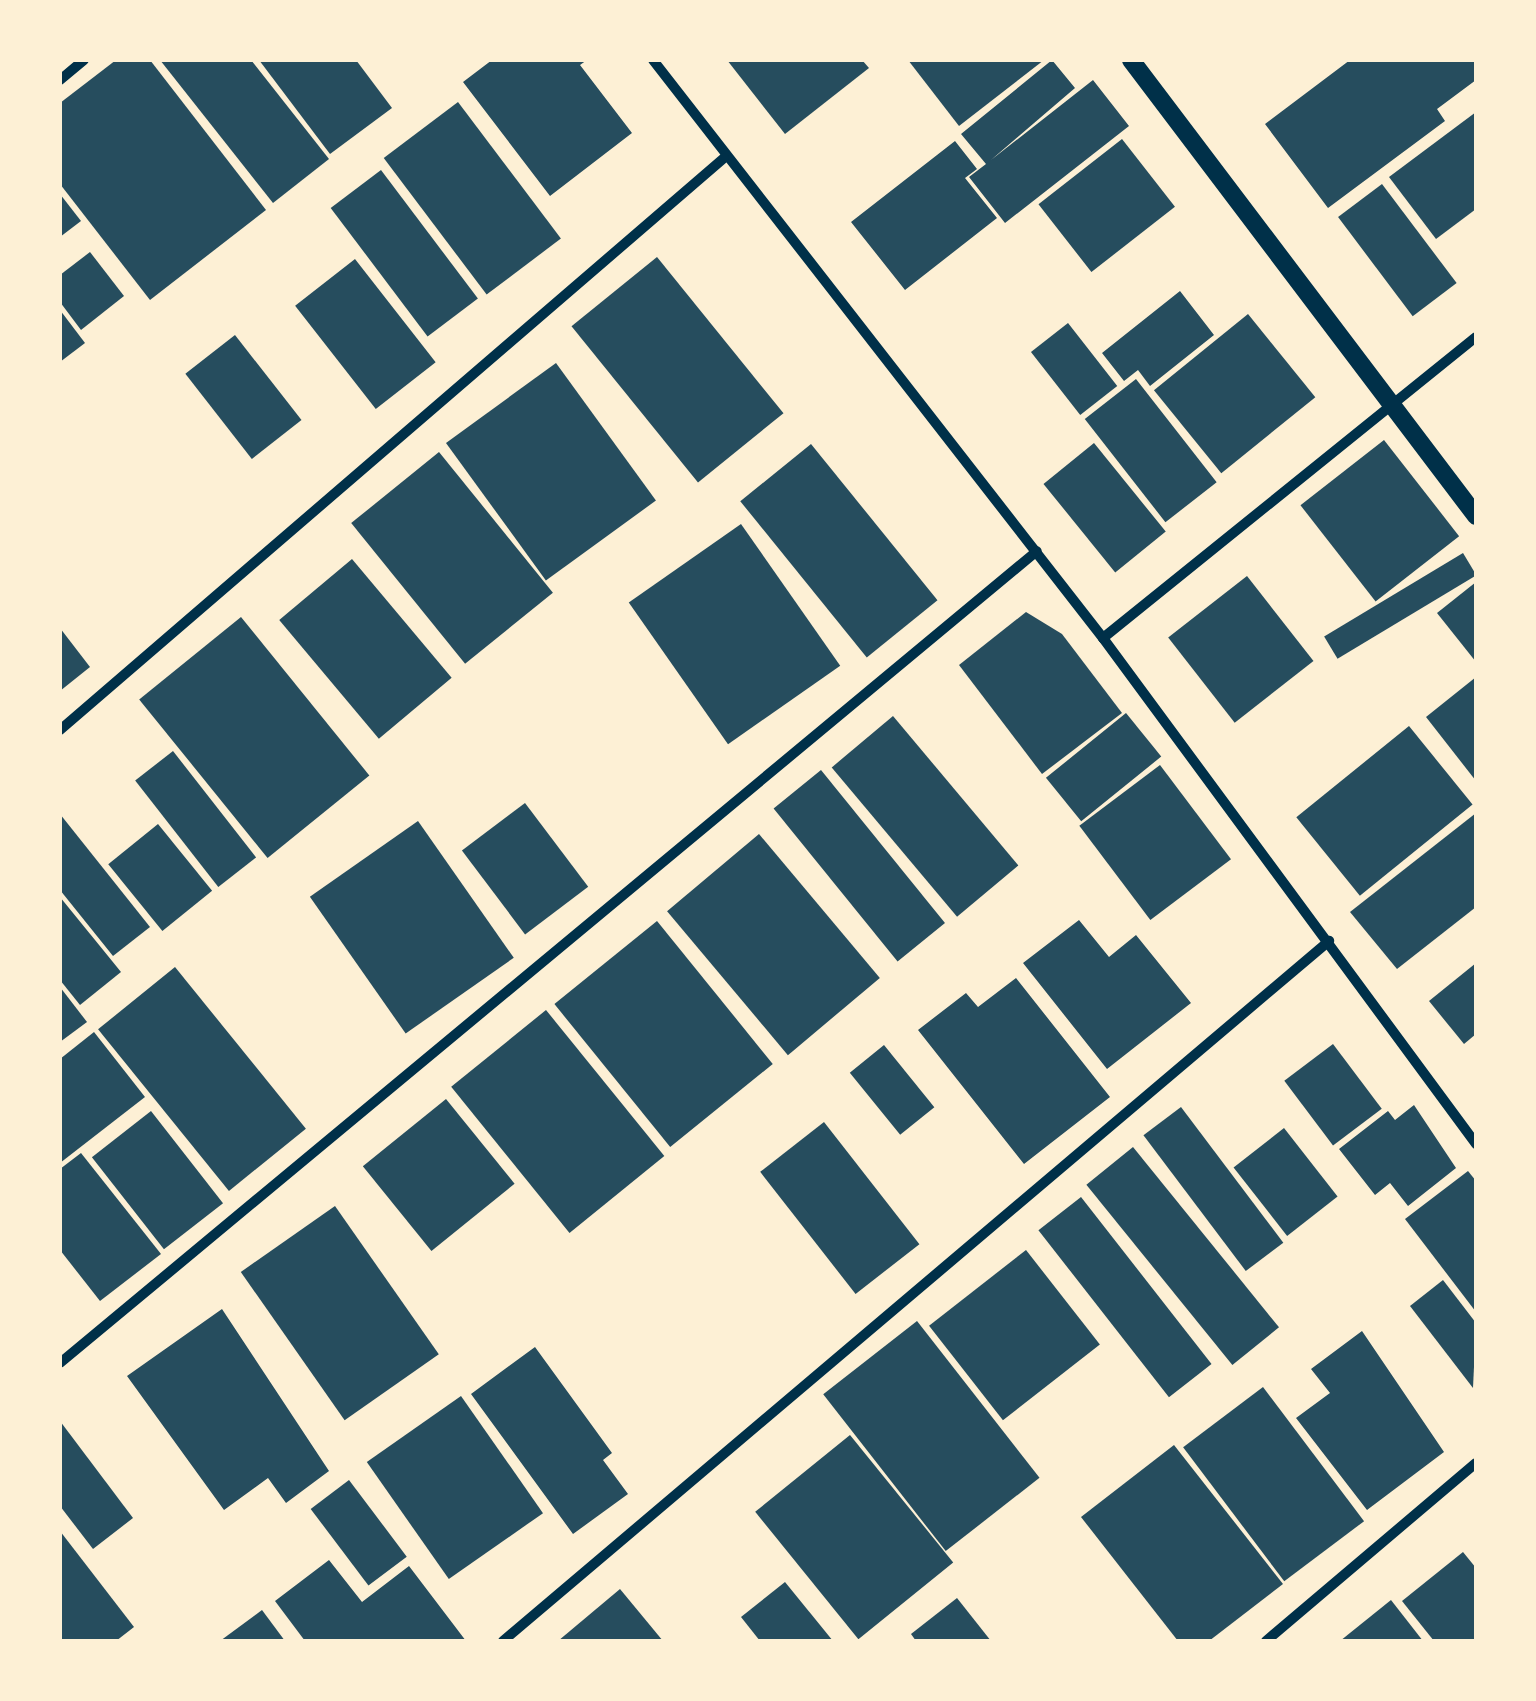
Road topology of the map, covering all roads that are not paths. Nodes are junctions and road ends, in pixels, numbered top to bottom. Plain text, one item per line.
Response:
1 (84, 60) edge
2 (652, 60) edge
3 (1131, 60) edge
4 (60, 80) edge
5 (724, 158) junction
6 (1476, 338) edge
7 (1391, 406) junction
8 (1476, 516) edge
9 (1037, 552) junction
10 (1103, 638) junction
11 (60, 730) edge
12 (1330, 941) junction
13 (1476, 1144) edge
14 (60, 1363) edge
15 (1476, 1462) edge
16 (503, 1641) edge
17 (1266, 1641) edge

1 - 4 street
2 - 5 street
3 - 7 street
5 - 9 street
5 - 11 street
6 - 7 street
7 - 8 street
7 - 10 street
9 - 10 street
9 - 14 street
10 - 12 street
12 - 13 street
12 - 16 street
15 - 17 street

